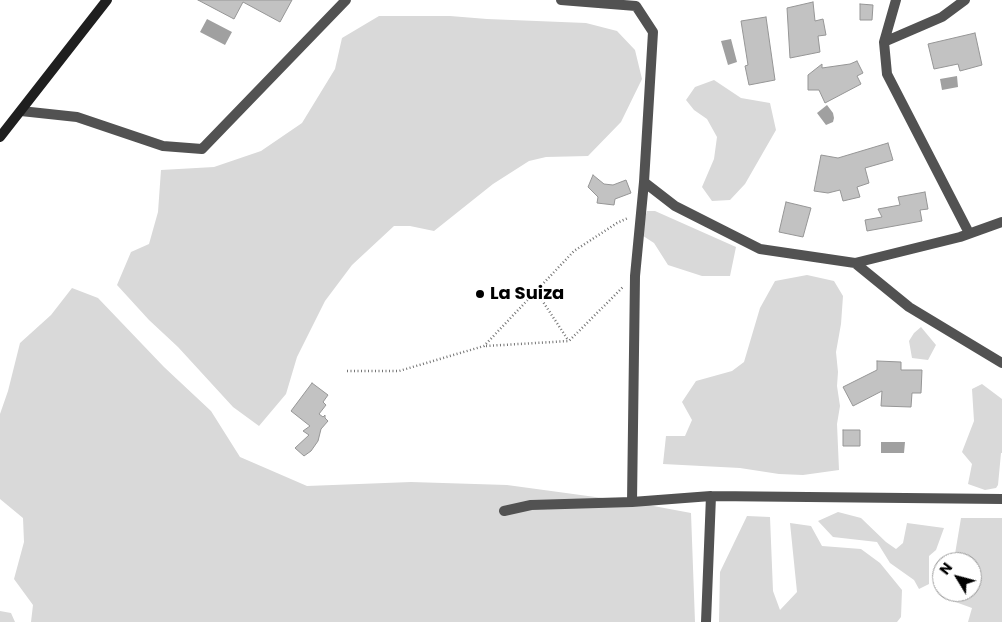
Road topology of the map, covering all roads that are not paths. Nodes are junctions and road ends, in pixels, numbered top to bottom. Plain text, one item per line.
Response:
1 (107, 0) edge
2 (346, 0) edge
3 (561, 0) edge
4 (896, 0) edge
5 (965, 0) edge
6 (639, 3) edge
7 (884, 42) junction
8 (21, 110) junction
9 (0, 137) edge
10 (644, 182) junction
11 (1002, 222) edge
12 (969, 233) junction
13 (855, 263) junction
14 (1002, 363) edge
15 (711, 496) junction
16 (1002, 499) edge
17 (632, 502) junction
18 (504, 511) dead end
19 (706, 622) edge

1 - 8 main road
2 - 8 street
3 - 6 street
4 - 7 street
5 - 7 street
6 - 10 street
7 - 12 street
8 - 9 main road
10 - 13 street
10 - 17 street
11 - 12 street
12 - 13 street
13 - 14 street
15 - 16 street
15 - 17 street
15 - 19 street
17 - 18 street

